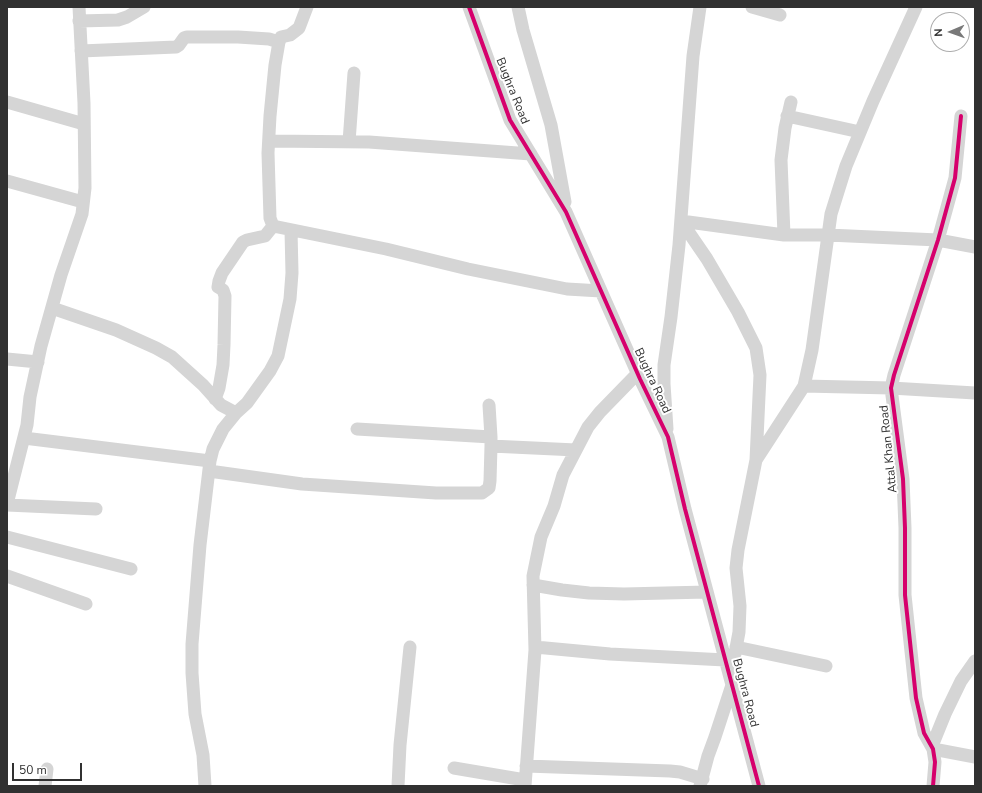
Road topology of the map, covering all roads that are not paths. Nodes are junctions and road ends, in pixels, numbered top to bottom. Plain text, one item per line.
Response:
1 (79, 7) edge
2 (144, 7) edge
3 (307, 7) edge
4 (469, 7) edge
5 (518, 7) edge
6 (700, 7) edge
7 (752, 7) edge
8 (916, 7) edge
9 (780, 15) dead end
10 (79, 21) junction
11 (279, 42) junction
12 (81, 51) junction
13 (354, 73) dead end
14 (7, 102) edge
15 (791, 102) dead end
16 (787, 116) junction
17 (961, 116) dead end
18 (84, 124) junction
19 (860, 132) junction
20 (268, 140) junction
21 (349, 142) junction
22 (531, 154) junction
23 (7, 181) edge
24 (83, 202) junction
25 (566, 212) junction
26 (681, 221) junction
27 (273, 226) junction
28 (291, 230) junction
29 (784, 235) junction
30 (828, 235) junction
31 (938, 240) junction
32 (975, 247) edge
33 (601, 291) junction
34 (52, 308) junction
35 (7, 360) edge
36 (38, 362) junction
37 (637, 374) junction
38 (804, 386) junction
39 (892, 388) junction
40 (975, 393) edge
41 (215, 399) junction
42 (489, 405) dead end
43 (236, 413) junction
44 (357, 429) dead end
45 (668, 437) junction
46 (24, 438) junction
47 (491, 442) junction
48 (576, 450) junction
49 (756, 460) junction
50 (210, 466) junction
51 (7, 504) edge
52 (96, 509) dead end
53 (7, 537) edge
54 (131, 569) dead end
55 (7, 576) edge
56 (533, 585) junction
57 (707, 592) junction
58 (86, 604) dead end
59 (410, 647) dead end
60 (535, 647) junction
61 (736, 647) junction
62 (725, 660) junction
63 (975, 660) edge
64 (826, 666) dead end
65 (731, 682) junction
66 (933, 747) junction
67 (975, 757) edge
68 (526, 766) junction
69 (454, 768) dead end
70 (47, 769) dead end
71 (525, 783) edge
72 (702, 783) edge
73 (45, 786) edge
74 (205, 786) edge
75 (398, 786) edge
76 (759, 786) edge
77 (933, 786) edge

1 - 10 street
2 - 10 street
3 - 11 street
4 - 22 street, Bughra Road
5 - 25 street
6 - 26 street
7 - 9 street
8 - 19 street
10 - 12 street
11 - 12 street
11 - 20 street
12 - 18 street
13 - 21 street
14 - 18 street
15 - 16 street
16 - 19 street
16 - 29 street
17 - 31 street, Attal Khan Road
18 - 24 street
19 - 30 street
20 - 21 street
20 - 27 street
21 - 22 street
22 - 25 street, Bughra Road
23 - 24 street
24 - 34 street
25 - 33 street, Bughra Road
26 - 29 street
26 - 45 street
26 - 49 street
27 - 28 street
27 - 41 street
28 - 33 street
28 - 43 street
29 - 30 street
30 - 31 street
30 - 38 street
31 - 32 street
31 - 39 street, Attal Khan Road
33 - 37 street, Bughra Road
34 - 36 street
34 - 41 street
35 - 36 street
36 - 46 street
37 - 45 street, Bughra Road
37 - 48 street
38 - 39 street
38 - 49 street
39 - 40 street
39 - 66 street, Attal Khan Road
41 - 43 street
42 - 47 street
43 - 50 street
44 - 47 street
45 - 57 street, Bughra Road
46 - 50 street
46 - 51 street
47 - 48 street
47 - 50 street
48 - 56 street
49 - 61 street
50 - 74 street
51 - 52 street
53 - 54 street
55 - 58 street
56 - 57 street
56 - 60 street
57 - 62 street, Bughra Road
59 - 75 street
60 - 62 street
60 - 68 street
61 - 64 street
61 - 65 street
62 - 65 street, Bughra Road
63 - 66 street
65 - 72 street
65 - 76 street, Bughra Road
66 - 67 street
66 - 77 street, Attal Khan Road
68 - 71 street
68 - 72 street
69 - 71 street
70 - 73 street

